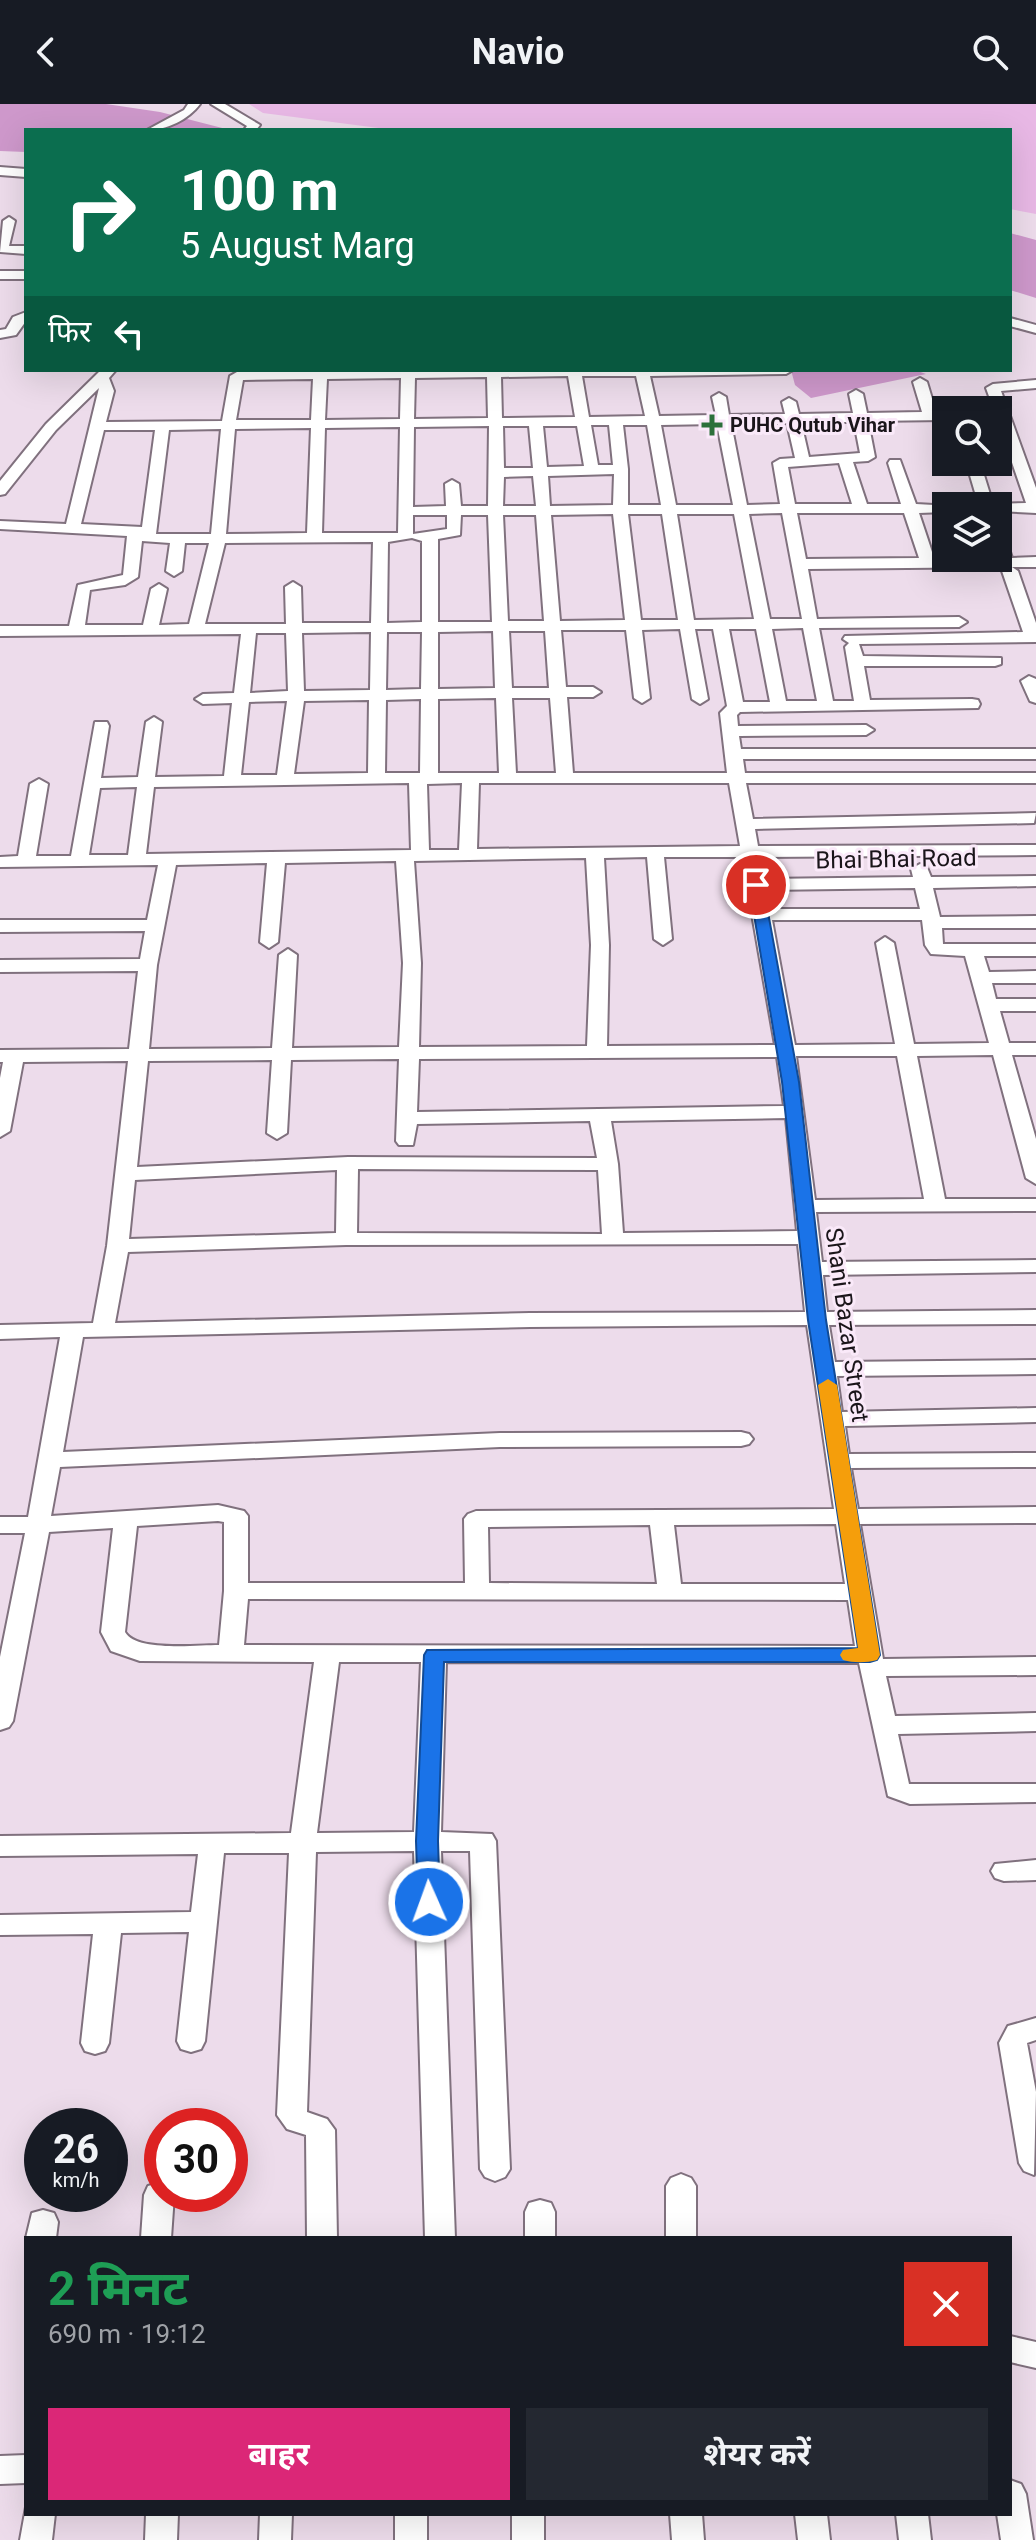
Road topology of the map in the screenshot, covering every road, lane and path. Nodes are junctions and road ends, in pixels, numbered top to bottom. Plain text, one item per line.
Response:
1 (217, 104) edge
2 (191, 108) edge
3 (156, 128) edge
4 (253, 128) edge
5 (0, 171) edge
6 (24, 173) edge
7 (4, 221) edge
8 (2, 237) edge
9 (24, 250) edge
10 (0, 275) edge
11 (24, 275) edge
12 (24, 317) edge
13 (1012, 323) edge
14 (1036, 329) edge
15 (0, 334) edge
16 (389, 372) edge
17 (434, 372) edge
18 (574, 372) edge
19 (642, 372) joint
20 (345, 373) edge
21 (485, 373) edge
22 (105, 374) edge
23 (408, 375) junction
24 (320, 376) junction
25 (920, 382) dead end
26 (1036, 384) edge
27 (856, 394) dead end
28 (719, 397) dead end
29 (789, 402) dead end
30 (932, 405) edge
31 (932, 416) edge
32 (861, 418) junction
33 (655, 420) junction
34 (722, 420) junction
35 (795, 420) junction
36 (536, 421) junction
37 (581, 421) junction
38 (616, 421) junction
39 (495, 422) junction
40 (406, 423) junction
41 (228, 424) junction
42 (320, 424) junction
43 (163, 425) junction
44 (97, 426) junction
45 (1017, 455) junction
46 (1036, 455) edge
47 (803, 460) junction
48 (845, 460) junction
49 (895, 463) dead end
50 (621, 469) junction
51 (592, 470) junction
52 (543, 471) junction
53 (497, 473) junction
54 (3, 484) edge
55 (452, 484) dead end
56 (1012, 507) edge
57 (1036, 507) edge
58 (910, 508) junction
59 (932, 508) edge
60 (790, 509) junction
61 (861, 509) junction
62 (668, 510) junction
63 (742, 510) junction
64 (407, 511) junction
65 (455, 511) junction
66 (495, 511) junction
67 (545, 511) junction
68 (620, 511) junction
69 (0, 525) edge
70 (72, 529) junction
71 (141, 532) junction
72 (430, 536) junction
73 (381, 537) junction
74 (405, 537) junction
75 (314, 538) junction
76 (178, 539) junction
77 (218, 539) junction
78 (1036, 562) edge
79 (928, 563) junction
80 (932, 563) edge
81 (800, 564) junction
82 (1012, 566) edge
83 (174, 571) dead end
84 (1010, 572) edge
85 (293, 587) dead end
86 (159, 589) dead end
87 (959, 622) dead end
88 (810, 623) junction
89 (685, 624) junction
90 (720, 624) junction
91 (761, 624) junction
92 (554, 625) junction
93 (631, 625) junction
94 (501, 626) junction
95 (378, 627) junction
96 (429, 627) junction
97 (249, 629) junction
98 (293, 629) junction
99 (150, 630) junction
100 (196, 630) junction
101 (0, 631) edge
102 (76, 631) junction
103 (850, 631) junction
104 (1034, 637) edge
105 (855, 661) junction
106 (995, 661) dead end
107 (1029, 681) dead end
108 (504, 692) junction
109 (557, 692) junction
110 (593, 692) dead end
111 (378, 695) junction
112 (430, 695) junction
113 (296, 696) junction
114 (243, 698) junction
115 (642, 698) dead end
116 (1036, 698) edge
117 (203, 699) dead end
118 (700, 699) dead end
119 (972, 704) dead end
120 (863, 705) junction
121 (779, 706) junction
122 (826, 706) junction
123 (736, 707) junction
124 (154, 722) dead end
125 (101, 726) dead end
126 (866, 730) dead end
127 (733, 731) junction
128 (734, 754) junction
129 (1036, 754) edge
130 (376, 778) junction
131 (565, 778) junction
132 (1036, 778) edge
133 (285, 779) junction
134 (424, 779) junction
135 (471, 779) junction
136 (508, 779) junction
137 (232, 780) junction
138 (737, 780) junction
139 (148, 782) junction
140 (92, 783) junction
141 (39, 784) dead end
142 (1034, 818) edge
143 (745, 824) junction
144 (1036, 850) edge
145 (655, 852) junction
146 (751, 852) junction
147 (916, 852) junction
148 (595, 854) junction
149 (468, 855) junction
150 (412, 856) junction
151 (276, 858) junction
152 (136, 860) junction
153 (168, 860) junction
154 (79, 861) junction
155 (0, 862) edge
156 (26, 862) junction
157 (1036, 881) edge
158 (922, 883) junction
159 (756, 885) junction
160 (761, 914) junction
161 (931, 919) junction
162 (1036, 922) edge
163 (155, 925) junction
164 (0, 926) edge
165 (663, 939) dead end
166 (269, 942) dead end
167 (885, 943) dead end
168 (973, 950) junction
169 (1036, 950) edge
170 (288, 955) dead end
171 (148, 965) junction
172 (0, 966) edge
173 (1036, 977) edge
174 (981, 978) junction
175 (988, 1005) junction
176 (1036, 1005) edge
177 (1036, 1049) edge
178 (907, 1050) junction
179 (1002, 1050) junction
180 (597, 1051) junction
181 (411, 1052) junction
182 (786, 1052) junction
183 (280, 1054) junction
184 (7, 1056) edge
185 (137, 1057) junction
186 (795, 1112) junction
187 (599, 1113) junction
188 (406, 1118) junction
189 (0, 1131) edge
190 (277, 1133) dead end
191 (406, 1141) dead end
192 (1032, 1147) edge
193 (348, 1163) junction
194 (608, 1164) junction
195 (126, 1174) junction
196 (1036, 1178) edge
197 (936, 1205) junction
198 (1036, 1205) edge
199 (805, 1206) junction
200 (808, 1237) junction
201 (346, 1239) junction
202 (613, 1240) junction
203 (118, 1246) junction
204 (1036, 1266) edge
205 (810, 1269) junction
206 (1036, 1317) edge
207 (817, 1320) junction
208 (73, 1329) junction
209 (103, 1329) junction
210 (0, 1332) edge
211 (1036, 1367) edge
212 (825, 1369) junction
213 (1036, 1415) edge
214 (833, 1419) junction
215 (741, 1439) dead end
216 (50, 1460) junction
217 (1036, 1460) edge
218 (840, 1461) junction
219 (1036, 1515) edge
220 (849, 1518) junction
221 (126, 1520) junction
222 (661, 1520) junction
223 (0, 1525) edge
224 (38, 1525) junction
225 (477, 1590) junction
226 (670, 1590) junction
227 (236, 1591) junction
228 (860, 1592) junction
229 (231, 1651) junction
230 (328, 1653) junction
231 (434, 1655) junction
232 (871, 1661) junction
233 (1036, 1666) edge
234 (2, 1693) edge
235 (0, 1721) edge
236 (1036, 1722) edge
237 (883, 1725) junction
238 (1036, 1793) edge
239 (427, 1841) junction
240 (303, 1842) junction
241 (212, 1844) junction
242 (0, 1846) edge
243 (1036, 1870) edge
244 (1004, 1871) dead end
245 (204, 1922) junction
246 (108, 1924) junction
247 (0, 1925) edge
248 (1036, 2029) edge
249 (191, 2041) dead end
250 (95, 2043) dead end
251 (1034, 2163) edge
252 (495, 2169) dead end
253 (681, 2186) dead end
254 (158, 2212) edge
255 (156, 2236) edge
256 (322, 2236) edge
257 (440, 2236) edge
258 (681, 2236) edge
259 (1012, 2349) edge
260 (1036, 2355) edge
261 (24, 2469) edge
262 (0, 2470) edge
263 (1012, 2507) edge
264 (39, 2516) edge
265 (162, 2516) edge
266 (276, 2516) edge
267 (411, 2516) edge
268 (528, 2516) edge
269 (686, 2516) edge
270 (811, 2516) edge
271 (912, 2516) edge
272 (36, 2540) edge
273 (161, 2540) edge
274 (275, 2540) edge
275 (411, 2540) edge
276 (528, 2540) edge
277 (688, 2540) edge
278 (814, 2540) edge
279 (915, 2540) edge
280 (1017, 2540) edge

1 - 4 street
2 - 3 street
5 - 6 street
7 - 8 street
8 - 9 street
10 - 11 street
12 - 15 street
13 - 14 street
16 - 20 street
16 - 23 street
17 - 21 street
17 - 23 street
18 - 19 street
18 - 21 street
18 - 37 street
19 - 33 street
20 - 24 street
21 - 39 street
22 - 44 street
22 - 54 street
23 - 40 street
24 - 41 street
24 - 42 street
25 - 30 street
26 - 45 street
27 - 32 street
28 - 34 street
29 - 35 street
31 - 32 street
32 - 35 street
32 - 48 street
33 - 34 street
33 - 38 street
33 - 62 street
34 - 35 street
34 - 63 street
35 - 47 street
36 - 37 street
36 - 39 street
36 - 52 street
37 - 38 street
37 - 51 street
38 - 50 street
39 - 40 street
39 - 53 street
40 - 42 street
40 - 64 street
41 - 42 street
41 - 43 street
41 - 77 street
42 - 75 street
43 - 44 street
43 - 71 street
44 - 70 street
45 - 46 street
45 - 57 street
47 - 48 street
47 - 60 street
48 - 61 street
49 - 58 street
50 - 51 street
50 - 68 street
51 - 52 street
52 - 53 street
52 - 67 street
53 - 66 street
55 - 65 street
56 - 57 street
58 - 59 street
58 - 61 street
58 - 79 street
60 - 61 street
60 - 63 street
60 - 81 street
62 - 63 street
62 - 68 street
62 - 89 street
63 - 91 street
64 - 65 street
64 - 74 street
65 - 66 street
65 - 72 street
66 - 67 street
66 - 94 street
67 - 68 street
67 - 92 street
68 - 93 street
69 - 70 street
70 - 71 street
71 - 76 street
71 - 102 street
72 - 74 street
72 - 96 street
73 - 74 street
73 - 75 street
73 - 95 street
75 - 77 street
76 - 77 street
76 - 83 street
77 - 100 street
78 - 82 street
79 - 80 street
79 - 81 street
81 - 88 street
84 - 104 street
85 - 98 street
86 - 99 street
87 - 103 street
88 - 91 street
88 - 103 street
88 - 122 street
89 - 90 street
89 - 93 street
89 - 118 street
90 - 91 street
90 - 123 street
91 - 121 street
92 - 93 street
92 - 94 street
92 - 109 street
93 - 115 street
94 - 96 street
94 - 108 street
95 - 96 street
95 - 98 street
95 - 111 street
96 - 112 street
97 - 98 street
97 - 100 street
97 - 114 street
98 - 113 street
99 - 100 street
99 - 102 street
101 - 102 street
103 - 104 street
103 - 105 street
105 - 106 street
105 - 120 street
107 - 116 street
108 - 109 street
108 - 112 street
108 - 136 street
109 - 110 street
109 - 131 street
111 - 112 street
111 - 113 street
111 - 130 street
112 - 134 street
113 - 114 street
113 - 133 street
114 - 117 street
114 - 137 street
119 - 120 street
120 - 122 street
121 - 122 street
121 - 123 street
123 - 127 street, Shani Bazar Street
124 - 139 street
125 - 140 street
126 - 127 street
127 - 128 street, Shani Bazar Street
128 - 129 street
128 - 138 street, Shani Bazar Street
130 - 133 street
130 - 134 street
131 - 136 street
131 - 138 street
132 - 138 street
133 - 137 street
134 - 135 street
134 - 150 street
135 - 136 street
135 - 149 street
137 - 139 street
138 - 143 street, Shani Bazar Street
139 - 140 street
139 - 152 street
140 - 154 street
141 - 156 street
142 - 143 street
143 - 146 street, Shani Bazar Street
144 - 147 street
145 - 146 street
145 - 148 street
145 - 165 street
146 - 147 street
146 - 159 street, Shani Bazar Street
147 - 158 street
148 - 149 street
148 - 180 street
149 - 150 street
150 - 151 street
150 - 181 street
151 - 153 street
151 - 166 street
152 - 153 street
152 - 154 street
153 - 163 street
154 - 156 street
155 - 156 street
157 - 158 street, Bhai Bhai Road
158 - 159 street, Bhai Bhai Road
158 - 161 street
159 - 160 street, Shani Bazar Street
160 - 161 street
160 - 182 street, Shani Bazar Street
161 - 162 street
161 - 168 street
163 - 164 street
163 - 171 street
167 - 178 street
168 - 169 street
168 - 174 street
170 - 183 street
171 - 172 street
171 - 185 street
173 - 174 street
174 - 175 street
175 - 176 street
175 - 179 street
177 - 179 street
178 - 179 street
178 - 182 street
178 - 197 street
179 - 192 street
180 - 181 street
180 - 182 street
181 - 183 street
181 - 188 street
182 - 186 street, Shani Bazar Street
183 - 185 street
183 - 190 street
184 - 185 street
184 - 189 street
185 - 195 street
186 - 187 street
186 - 199 street, Shani Bazar Street
187 - 188 street
187 - 194 street
188 - 191 street
192 - 196 street
193 - 194 street
193 - 195 street
193 - 201 street
194 - 202 street
195 - 203 street
197 - 198 street
197 - 199 street
199 - 200 street, Shani Bazar Street
200 - 202 street
200 - 205 street, Shani Bazar Street
201 - 202 street
201 - 203 street
203 - 209 street
204 - 205 street
205 - 207 street, Shani Bazar Street
206 - 207 street
207 - 209 street
207 - 212 street, Shani Bazar Street
208 - 209 street
208 - 210 street
208 - 216 street
211 - 212 street
212 - 214 street, Shani Bazar Street
213 - 214 street
214 - 218 street, Shani Bazar Street
215 - 216 street
216 - 224 street
217 - 218 street
218 - 220 street, Shani Bazar Street
219 - 220 street
220 - 222 street
220 - 228 street, Shani Bazar Street
221 - 224 street
221 - 227 street
221 - 229 street
222 - 225 street
222 - 226 street
223 - 224 street
224 - 234 street
225 - 226 street
225 - 227 street
226 - 228 street
227 - 229 street
228 - 232 street, Shani Bazar Street
229 - 230 street
230 - 231 street
230 - 240 street
231 - 232 street
231 - 239 street
232 - 233 street
232 - 237 street, Shani Bazar Street
234 - 235 street
236 - 237 street
237 - 238 street, Shani Bazar Street
239 - 240 street
239 - 252 street
239 - 257 street
240 - 241 street
240 - 256 street
241 - 242 street
241 - 245 street
243 - 244 street
245 - 246 street
245 - 249 street
246 - 247 street
246 - 250 street
248 - 251 street
253 - 258 street
254 - 255 street
259 - 260 street
261 - 262 street
263 - 280 street
264 - 272 street
265 - 273 street
266 - 274 street
267 - 275 street
268 - 276 street
269 - 277 street
270 - 278 street
271 - 279 street

